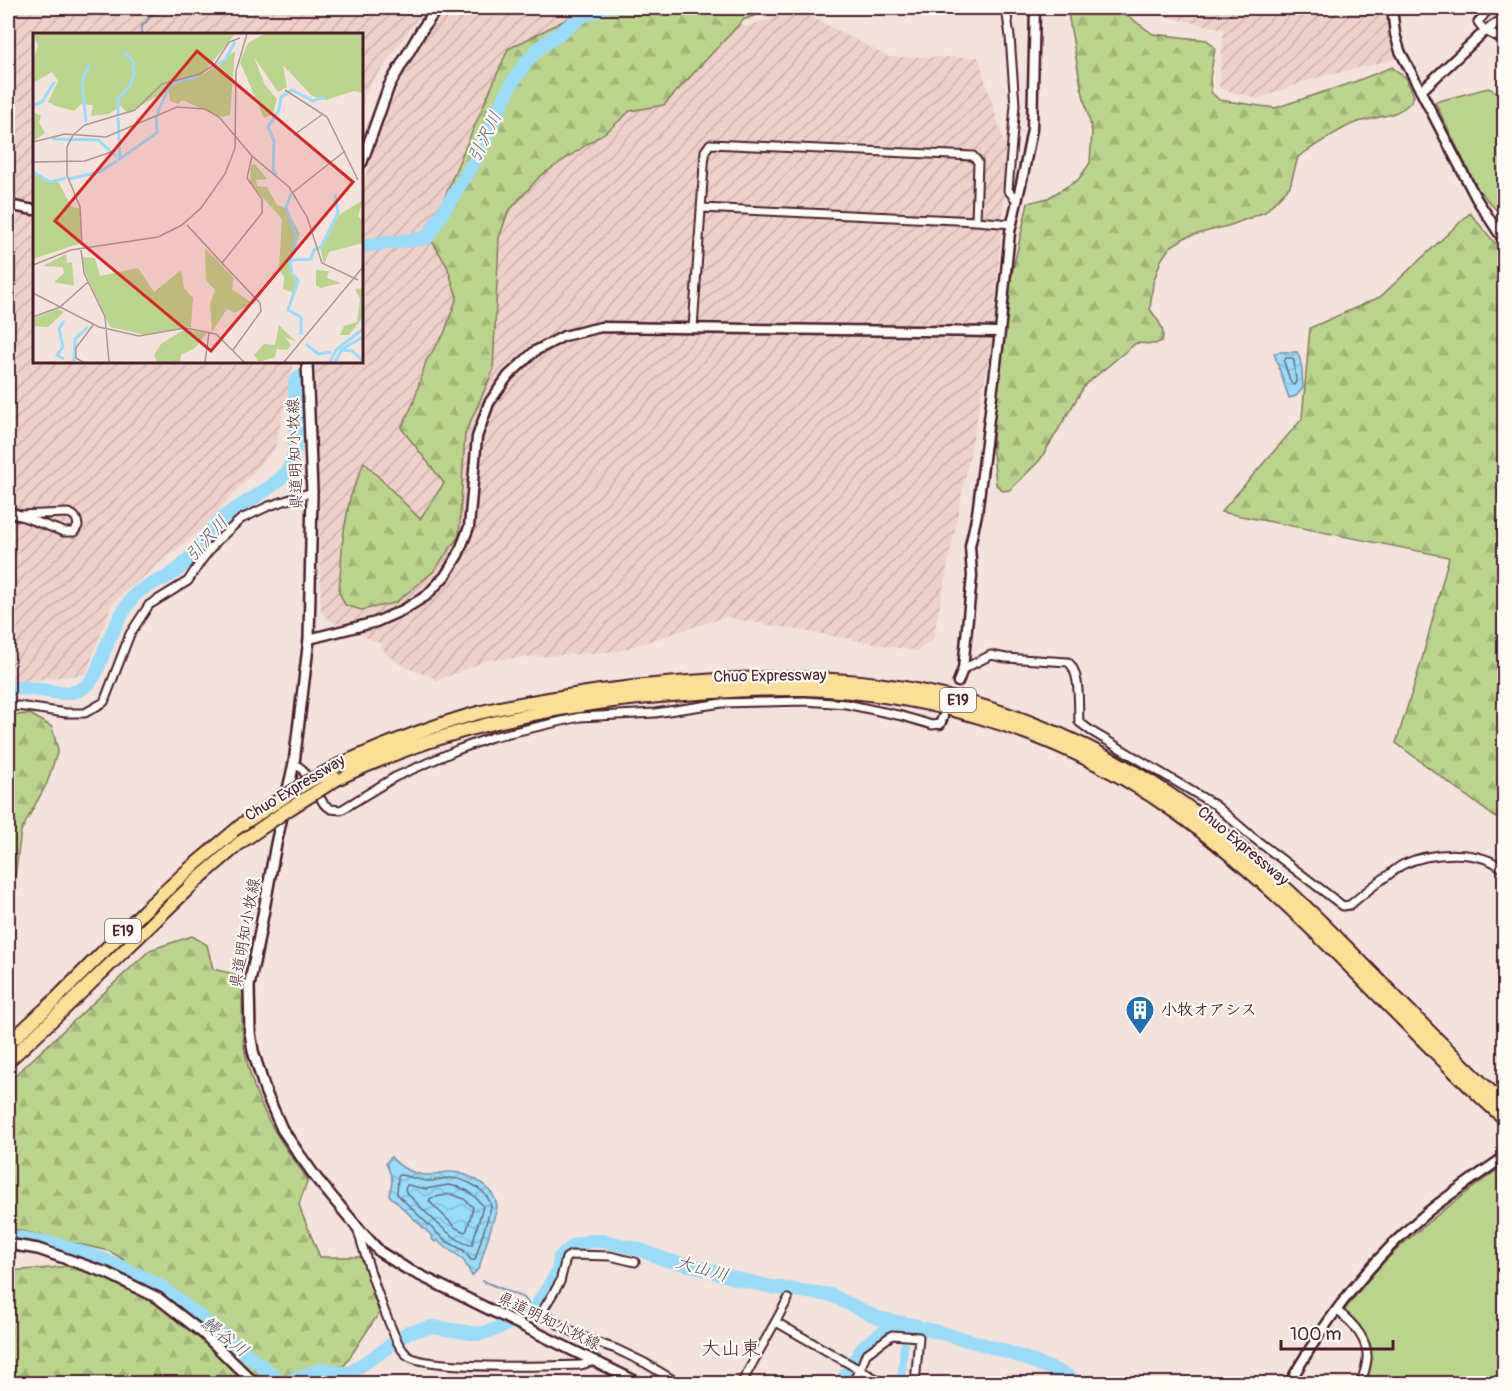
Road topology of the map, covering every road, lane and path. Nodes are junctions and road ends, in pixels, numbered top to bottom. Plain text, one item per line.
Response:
1 (437, 8) edge
2 (1006, 8) edge
3 (1035, 8) edge
4 (1392, 8) edge
5 (1490, 8) edge
6 (1504, 19) edge
7 (1485, 31) junction
8 (1504, 40) edge
9 (1422, 91) junction
10 (363, 159) edge
11 (1017, 201) junction
12 (8, 205) edge
13 (701, 208) junction
14 (33, 210) edge
15 (976, 221) junction
16 (1012, 224) junction
17 (1504, 241) edge
18 (693, 328) junction
19 (1000, 332) junction
20 (307, 363) edge
21 (312, 492) junction
22 (8, 511) edge
23 (18, 515) junction
24 (309, 639) junction
25 (963, 669) junction
26 (958, 681) dead end
27 (8, 708) edge
28 (941, 721) dead end
29 (294, 763) junction
30 (1504, 870) edge
31 (8, 1044) edge
32 (8, 1061) edge
33 (1504, 1104) edge
34 (1504, 1118) edge
35 (1504, 1157) edge
36 (358, 1228) junction
37 (8, 1244) edge
38 (635, 1262) dead end
39 (788, 1299) dead end
40 (1336, 1310) junction
41 (776, 1322) junction
42 (594, 1360) junction
43 (859, 1368) junction
44 (255, 1383) edge
45 (641, 1383) edge
46 (680, 1383) edge
47 (741, 1383) edge
48 (851, 1383) edge
49 (886, 1383) edge
50 (915, 1383) edge
51 (1289, 1383) edge
52 (1360, 1383) edge

1 - 10 main road
2 - 11 street
3 - 11 street
4 - 9 street
5 - 7 street
6 - 7 street
7 - 8 street
7 - 9 street
9 - 17 street
11 - 16 street
12 - 14 street
13 - 15 street
13 - 15 street
13 - 18 street
15 - 16 street
16 - 19 street
18 - 19 street
18 - 24 street
19 - 25 street
20 - 21 main road, 県道明知小牧線
21 - 24 main road, 県道明知小牧線
21 - 27 street
22 - 23 street
23 - 23 street
24 - 29 main road, 県道明知小牧線
25 - 26 street
25 - 30 street
28 - 29 street
29 - 36 main road, 県道明知小牧線
31 - 33 highway, Chuo Expressway / E19, bridge
32 - 34 highway, Chuo Expressway / E19, bridge
35 - 40 street
36 - 42 main road, 県道明知小牧線
36 - 42 street
37 - 44 main road
38 - 46 street
39 - 41 street
40 - 51 street
40 - 52 street
41 - 43 street
41 - 47 street
42 - 45 main road, 県道明知小牧線
43 - 48 street
43 - 49 street
43 - 50 street

